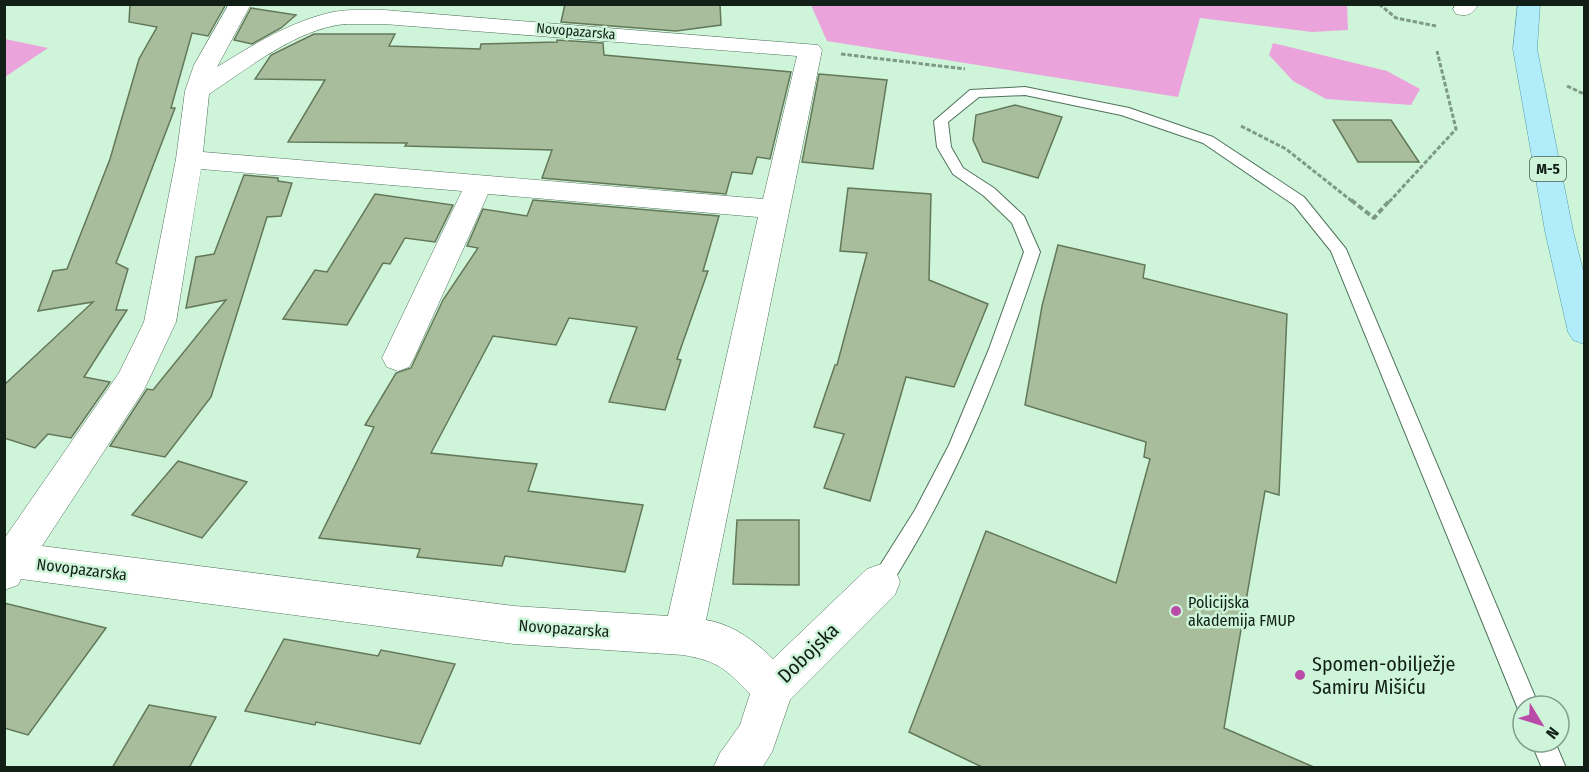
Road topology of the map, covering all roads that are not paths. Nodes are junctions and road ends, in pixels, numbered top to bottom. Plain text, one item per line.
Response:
1 (240, 4) edge
2 (482, 4) edge
3 (1529, 4) edge
4 (464, 22) junction
5 (197, 91) junction
6 (189, 159) junction
7 (479, 184) junction
8 (774, 209) junction
9 (1584, 332) edge
10 (398, 358) dead end
11 (9, 566) edge
12 (882, 582) joint
13 (683, 636) junction
14 (772, 688) junction
15 (1523, 694) edge
16 (1548, 754) edge
17 (735, 768) edge
18 (1554, 768) edge

1 - 5 street, Novopazarska
2 - 4 street
3 - 9 main road, M-5
4 - 5 street, Novopazarska
4 - 8 street, Novopazarska
5 - 6 street, Novopazarska
6 - 7 street
6 - 11 street, Novopazarska
7 - 8 street
7 - 10 street
8 - 13 street, Novopazarska
11 - 13 street, Novopazarska
12 - 14 street, Dobojska
12 - 15 lane
13 - 14 street
14 - 17 street, Dobojska
16 - 18 lane

